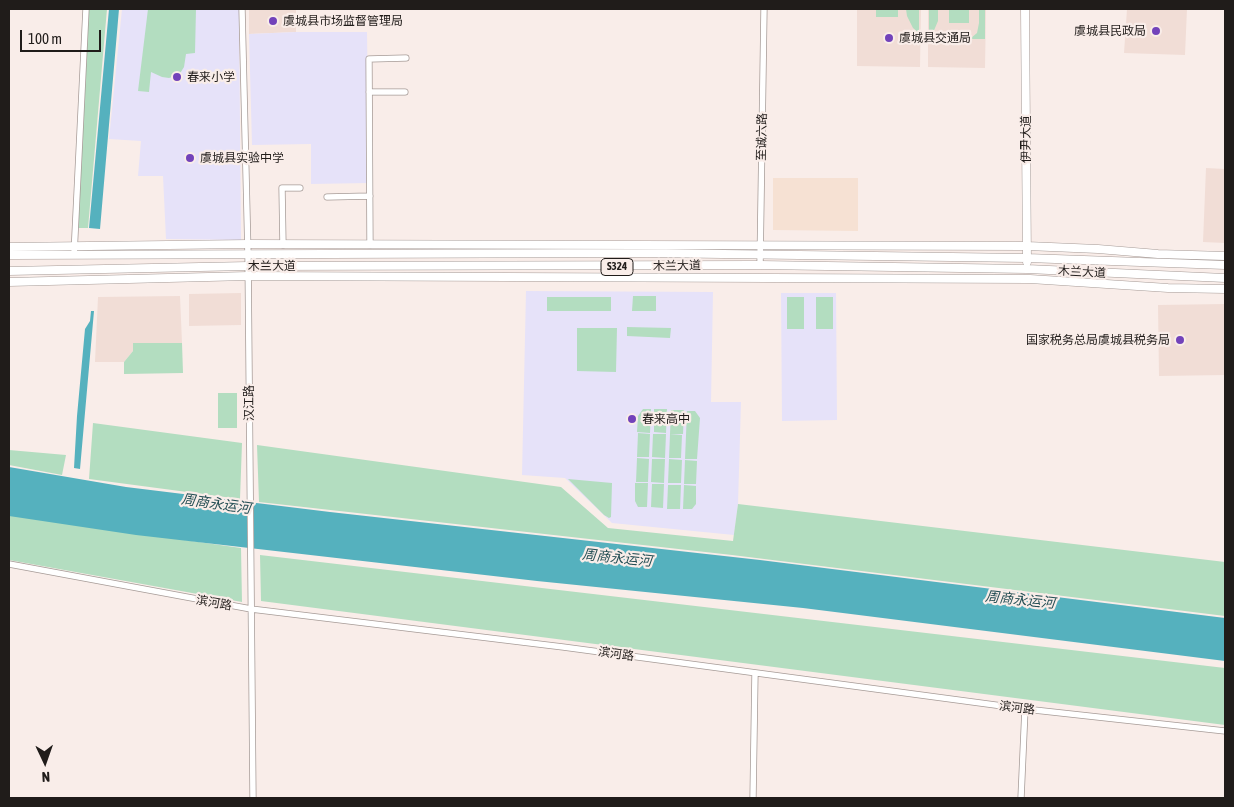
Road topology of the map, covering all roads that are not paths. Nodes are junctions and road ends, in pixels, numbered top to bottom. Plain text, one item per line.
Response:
1 (86, 9) edge
2 (242, 9) edge
3 (764, 9) edge
4 (1025, 9) edge
5 (406, 58) dead end
6 (369, 92) junction
7 (404, 92) dead end
8 (300, 188) dead end
9 (370, 196) junction
10 (326, 197) dead end
11 (248, 244) junction
12 (283, 244) junction
13 (370, 244) junction
14 (75, 245) junction
15 (760, 245) junction
16 (1026, 246) junction
17 (9, 247) edge
18 (760, 254) junction
19 (9, 255) edge
20 (74, 255) junction
21 (248, 255) junction
22 (1225, 256) edge
23 (1027, 258) junction
24 (1225, 264) edge
25 (248, 266) junction
26 (760, 266) junction
27 (1027, 269) junction
28 (9, 271) edge
29 (248, 276) junction
30 (1225, 278) edge
31 (9, 282) edge
32 (1225, 289) edge
33 (9, 564) edge
34 (250, 609) junction
35 (755, 673) junction
36 (1025, 709) junction
37 (1225, 731) edge
38 (253, 798) edge
39 (753, 798) edge
40 (1021, 798) edge

1 - 14 street
2 - 11 street, 汉江路
3 - 15 street, 至诚六路
4 - 16 main road, 伊尹大道
5 - 6 street
6 - 7 street
6 - 9 street
8 - 12 street
9 - 10 street
9 - 13 street
11 - 12 main road
11 - 14 main road
11 - 21 street, 汉江路
12 - 13 main road
13 - 15 main road
14 - 17 main road
14 - 20 street
15 - 16 main road
15 - 18 street, 至诚六路
16 - 22 main road
16 - 23 main road, 伊尹大道
18 - 21 main road, 木兰大道 / S324
18 - 23 main road, 木兰大道 / S324
18 - 26 street, 至诚六路
19 - 20 main road, 木兰大道 / S324
20 - 21 main road, 木兰大道 / S324
21 - 25 street, 汉江路
23 - 24 main road, 木兰大道 / S324
23 - 27 main road, 伊尹大道
25 - 26 main road, 木兰大道 / S324
25 - 28 main road, 木兰大道 / S324
25 - 29 street, 汉江路
26 - 27 main road, 木兰大道 / S324
27 - 30 main road, 木兰大道 / S324
29 - 31 main road
29 - 32 main road
29 - 34 street, 汉江路
33 - 34 street, 滨河路
34 - 35 street, 滨河路
34 - 38 street, 汉江路
35 - 36 street, 滨河路
35 - 39 street
36 - 37 street, 滨河路
36 - 40 street

